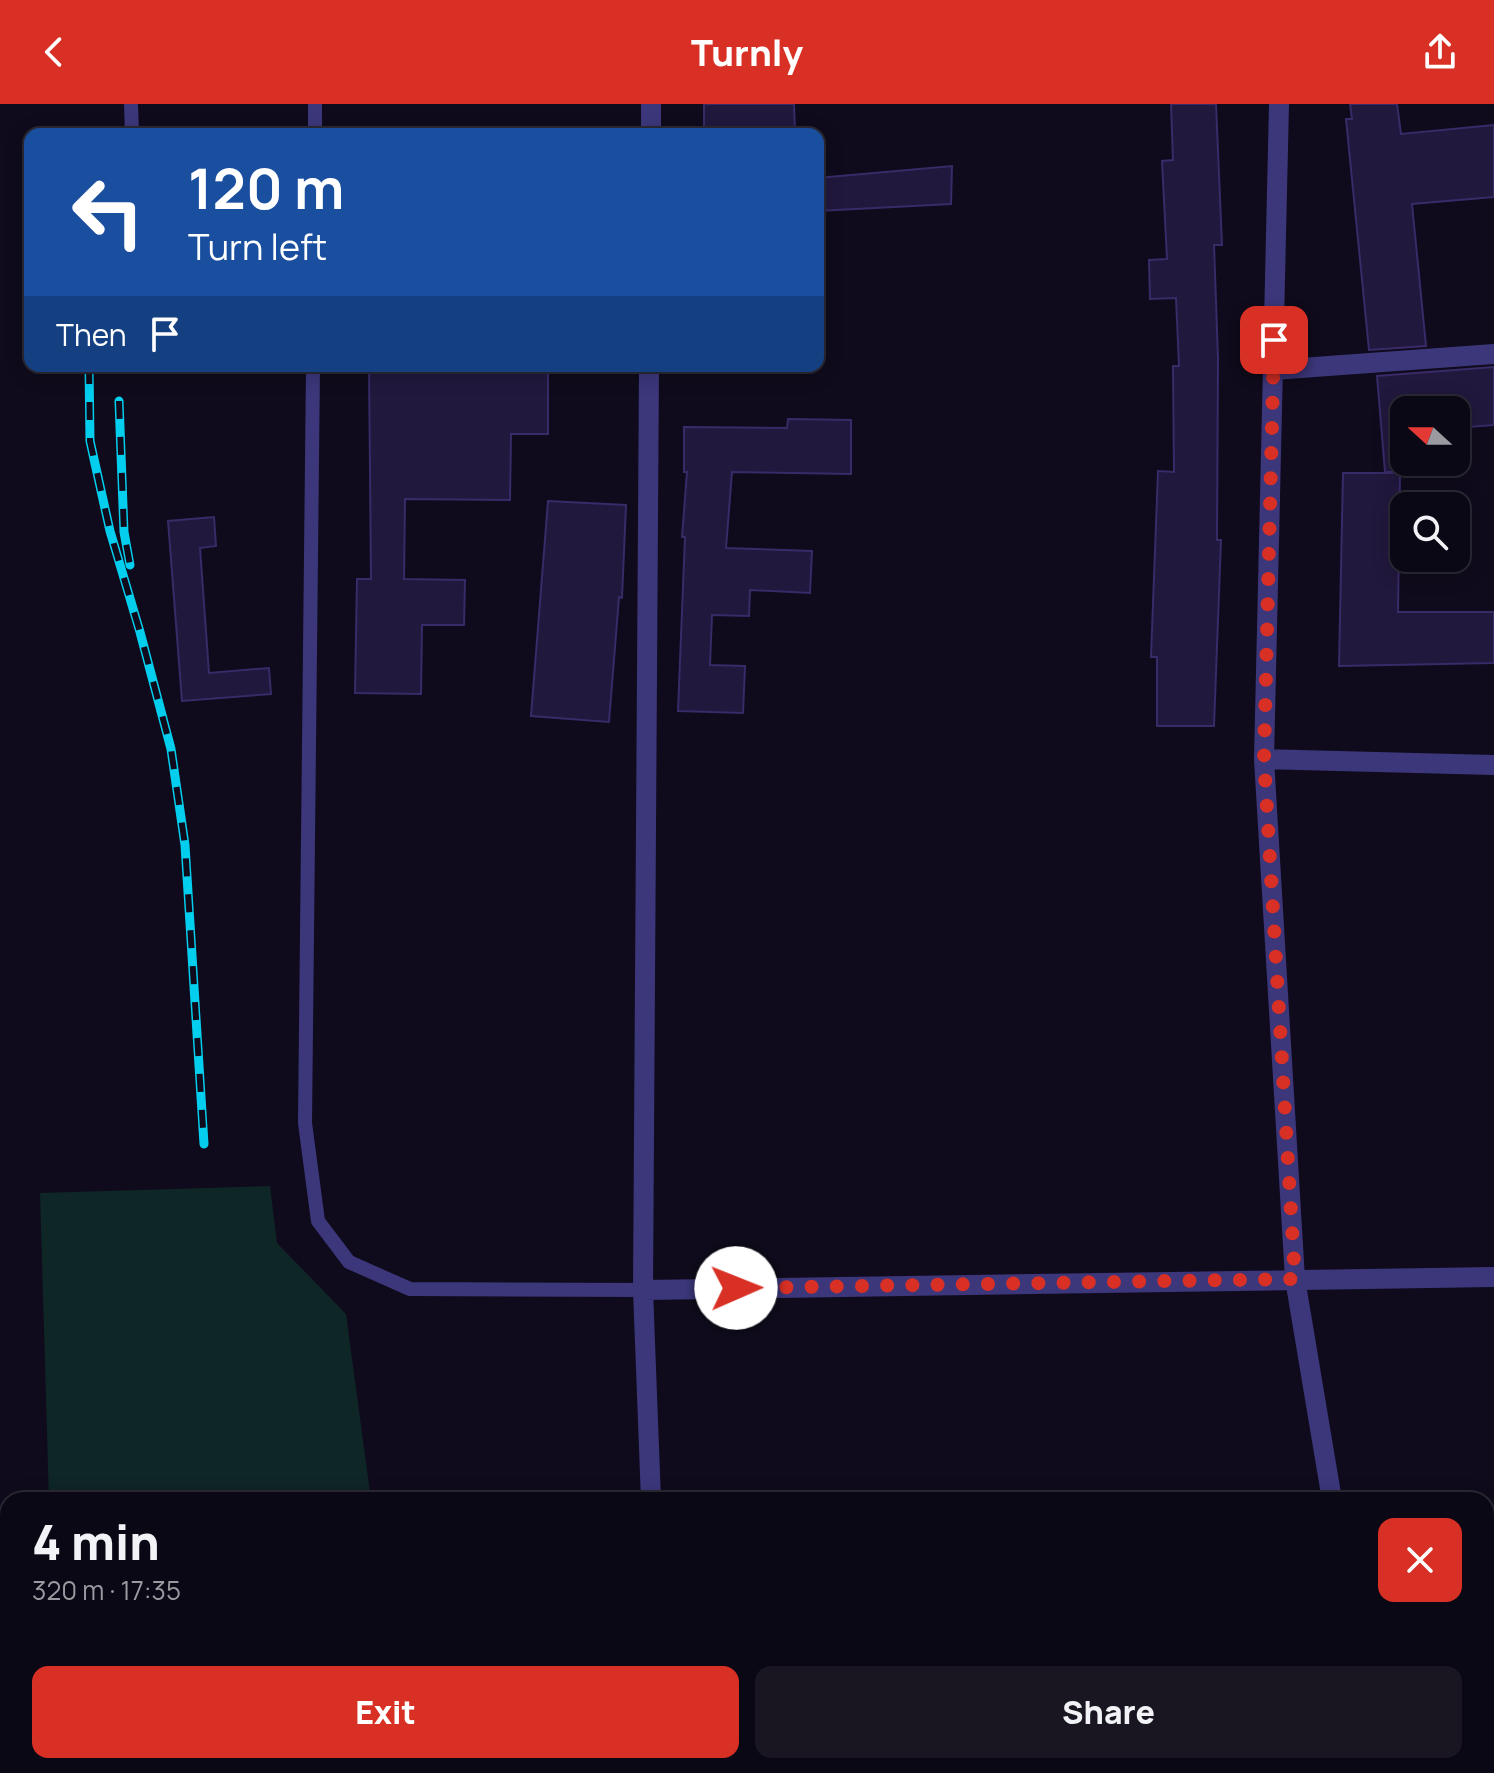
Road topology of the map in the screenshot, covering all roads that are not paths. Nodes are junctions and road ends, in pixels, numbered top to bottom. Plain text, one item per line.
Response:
1 (131, 104) edge
2 (315, 104) edge
3 (651, 104) edge
4 (1279, 104) edge
5 (132, 128) edge
6 (315, 128) edge
7 (651, 128) edge
8 (1494, 354) edge
9 (1273, 370) junction
10 (313, 372) edge
11 (649, 372) edge
12 (1264, 759) junction
13 (1494, 765) edge
14 (1494, 1277) edge
15 (1295, 1279) junction
16 (643, 1290) junction
17 (651, 1492) edge
18 (1331, 1492) edge

1 - 5 lane
2 - 6 lane
3 - 7 street
4 - 9 street
8 - 9 street
9 - 12 street
10 - 16 lane
11 - 16 street
12 - 13 street
12 - 15 street
14 - 15 street
15 - 16 street
15 - 18 street
16 - 17 street

